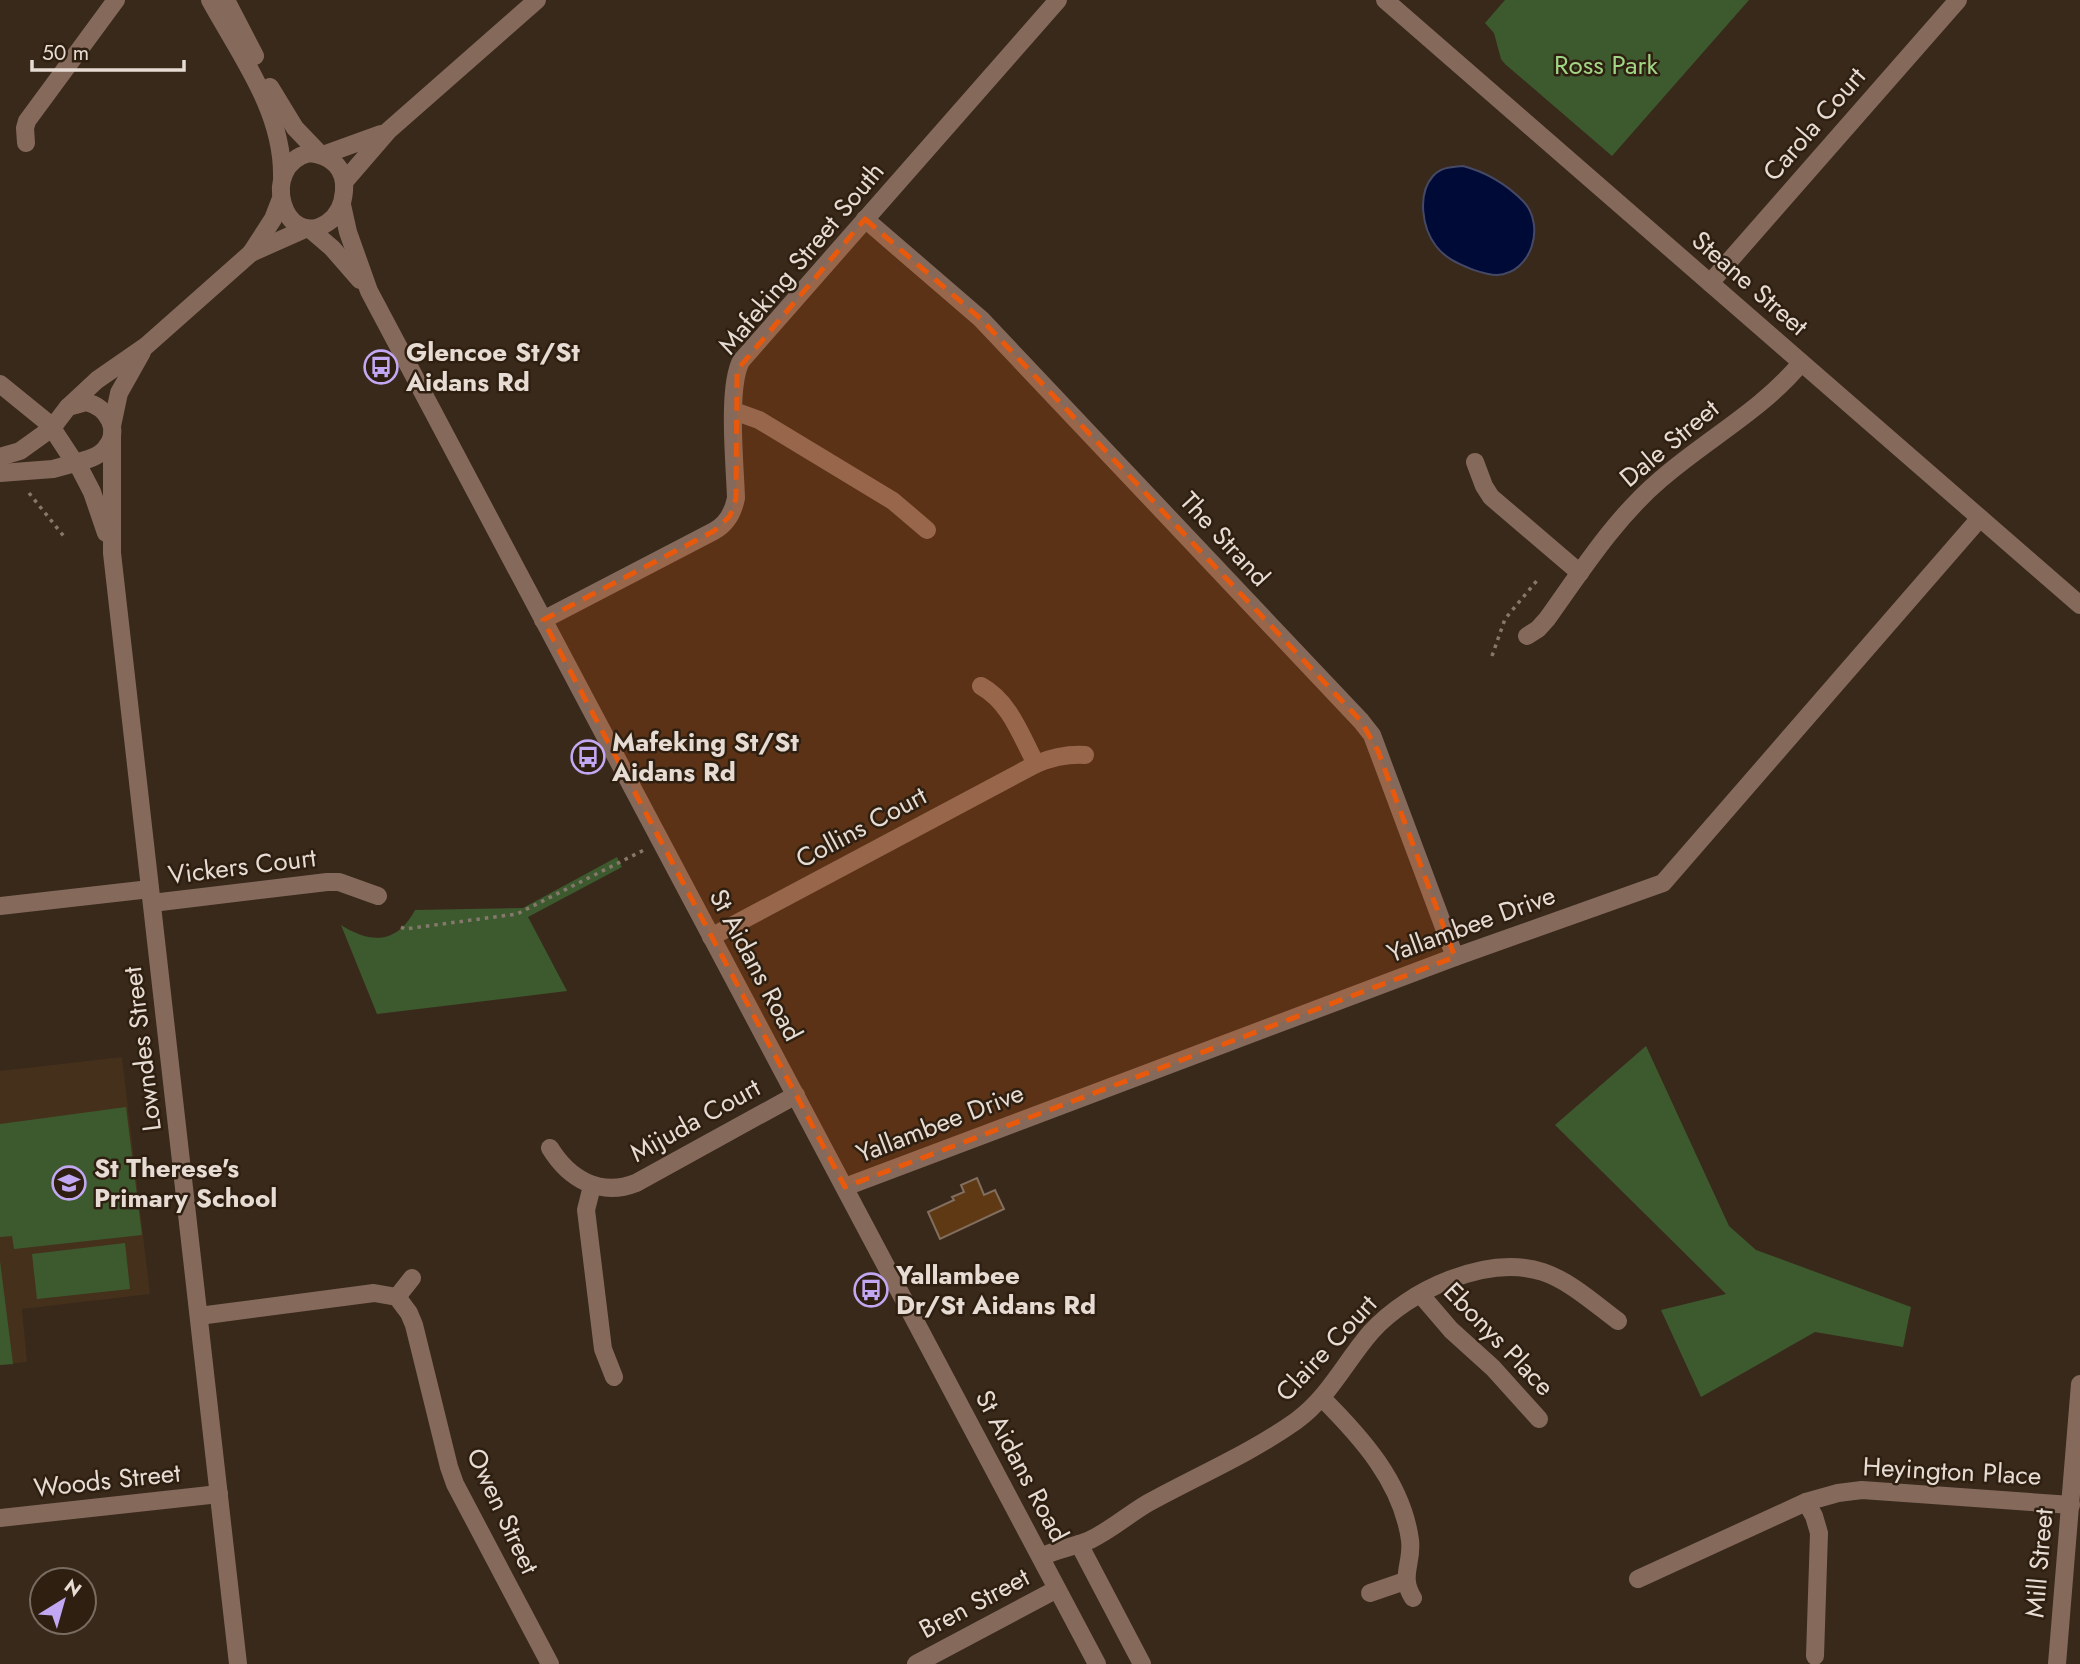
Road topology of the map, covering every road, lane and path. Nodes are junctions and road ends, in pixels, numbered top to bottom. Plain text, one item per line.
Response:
1 (116, 0) edge
2 (211, 0) edge
3 (226, 0) edge
4 (537, 0) edge
5 (1058, 0) edge
6 (1385, 0) edge
7 (1958, 0) edge
8 (388, 131) junction
9 (26, 143) dead end
10 (322, 155) junction
11 (282, 178) junction
12 (345, 182) junction
13 (280, 201) junction
14 (342, 205) junction
15 (865, 219) junction
16 (308, 230) junction
17 (251, 253) junction
18 (1710, 283) junction
19 (369, 291) junction
20 (146, 346) junction
21 (1801, 363) junction
22 (0, 384) edge
23 (68, 407) junction
24 (734, 411) junction
25 (52, 427) junction
26 (112, 430) junction
27 (0, 457) edge
28 (1475, 462) dead end
29 (76, 463) junction
30 (0, 473) edge
31 (29, 493) dead end
32 (1980, 518) junction
33 (927, 530) dead end
34 (66, 539) dead end
35 (112, 553) junction
36 (1580, 573) junction
37 (1539, 578) dead end
38 (2080, 605) edge
39 (543, 620) junction
40 (1527, 636) dead end
41 (1492, 656) dead end
42 (981, 687) dead end
43 (1085, 755) dead end
44 (1036, 764) junction
45 (642, 851) dead end
46 (151, 896) junction
47 (378, 896) dead end
48 (0, 906) edge
49 (401, 926) dead end
50 (711, 937) junction
51 (1455, 957) junction
52 (796, 1095) junction
53 (550, 1148) dead end
54 (592, 1186) junction
55 (845, 1187) junction
56 (412, 1279) dead end
57 (1421, 1295) junction
58 (397, 1297) junction
59 (199, 1316) junction
60 (1618, 1321) dead end
61 (614, 1377) dead end
62 (2080, 1384) edge
63 (1322, 1398) junction
64 (1539, 1419) dead end
65 (219, 1494) junction
66 (1806, 1502) junction
67 (2071, 1505) junction
68 (0, 1518) edge
69 (1079, 1544) junction
70 (1041, 1557) junction
71 (1638, 1579) dead end
72 (1405, 1581) junction
73 (1058, 1589) junction
74 (1370, 1593) dead end
75 (1413, 1598) dead end
76 (1815, 1656) dead end
77 (238, 1664) edge
78 (551, 1664) edge
79 (916, 1664) edge
80 (1097, 1664) edge
81 (1142, 1664) edge
82 (2057, 1664) edge

1 - 9 street
2 - 11 street
3 - 10 street
4 - 8 street
5 - 15 street, Mafeking Street South
6 - 18 street, Steane Street
7 - 18 street, Carola Court
8 - 10 street
8 - 12 street
10 - 11 street
10 - 12 street
11 - 13 street
12 - 14 street
13 - 16 street
13 - 17 street
14 - 16 street
14 - 19 street, St Aidans Road
15 - 24 street, Mafeking Street South
15 - 51 street, The Strand
16 - 17 street
16 - 19 street, St Aidans Road
17 - 20 street
18 - 21 street, Steane Street
19 - 39 street, St Aidans Road
20 - 23 street
20 - 26 street, Lowndes Street
21 - 32 street, Steane Street
21 - 36 street, Dale Street
22 - 25 street
23 - 25 street
23 - 26 street
24 - 33 street
24 - 39 street, Mafeking Street South
25 - 27 street
25 - 29 street
26 - 29 street
26 - 35 street, Lowndes Street
28 - 36 street
29 - 30 street
29 - 35 street, Lowndes Street
31 - 34 path
32 - 38 street, Steane Street
32 - 51 street, Yallambee Drive
35 - 46 street, Lowndes Street
36 - 40 street, Dale Street
37 - 41 path
39 - 50 street, St Aidans Road
42 - 44 street
43 - 44 street, Collins Court
44 - 50 street, Collins Court
45 - 49 path
46 - 47 street, Vickers Court
46 - 48 street, Vickers Court
46 - 59 street, Lowndes Street
50 - 52 street, St Aidans Road
51 - 55 street, Yallambee Drive
52 - 54 street, Mijuda Court
52 - 55 street, St Aidans Road
53 - 54 street
54 - 61 street
55 - 70 street, St Aidans Road
56 - 58 street
57 - 60 street, Claire Court
57 - 63 street, Claire Court
57 - 64 street, Ebonys Place
58 - 59 street
58 - 78 street, Owen Street
59 - 65 street, Lowndes Street
62 - 67 street, Mill Street
63 - 69 street, Claire Court
63 - 72 street
65 - 68 street, Woods Street
65 - 77 street, Lowndes Street
66 - 67 street, Heyington Place
66 - 71 street, Heyington Place
66 - 76 street
67 - 82 street, Mill Street
69 - 70 street, Claire Court
69 - 81 street, St Aidans Road
70 - 73 street, St Aidans Road
72 - 74 street
72 - 75 street
73 - 79 street, Bren Street
73 - 80 street, St Aidans Road

